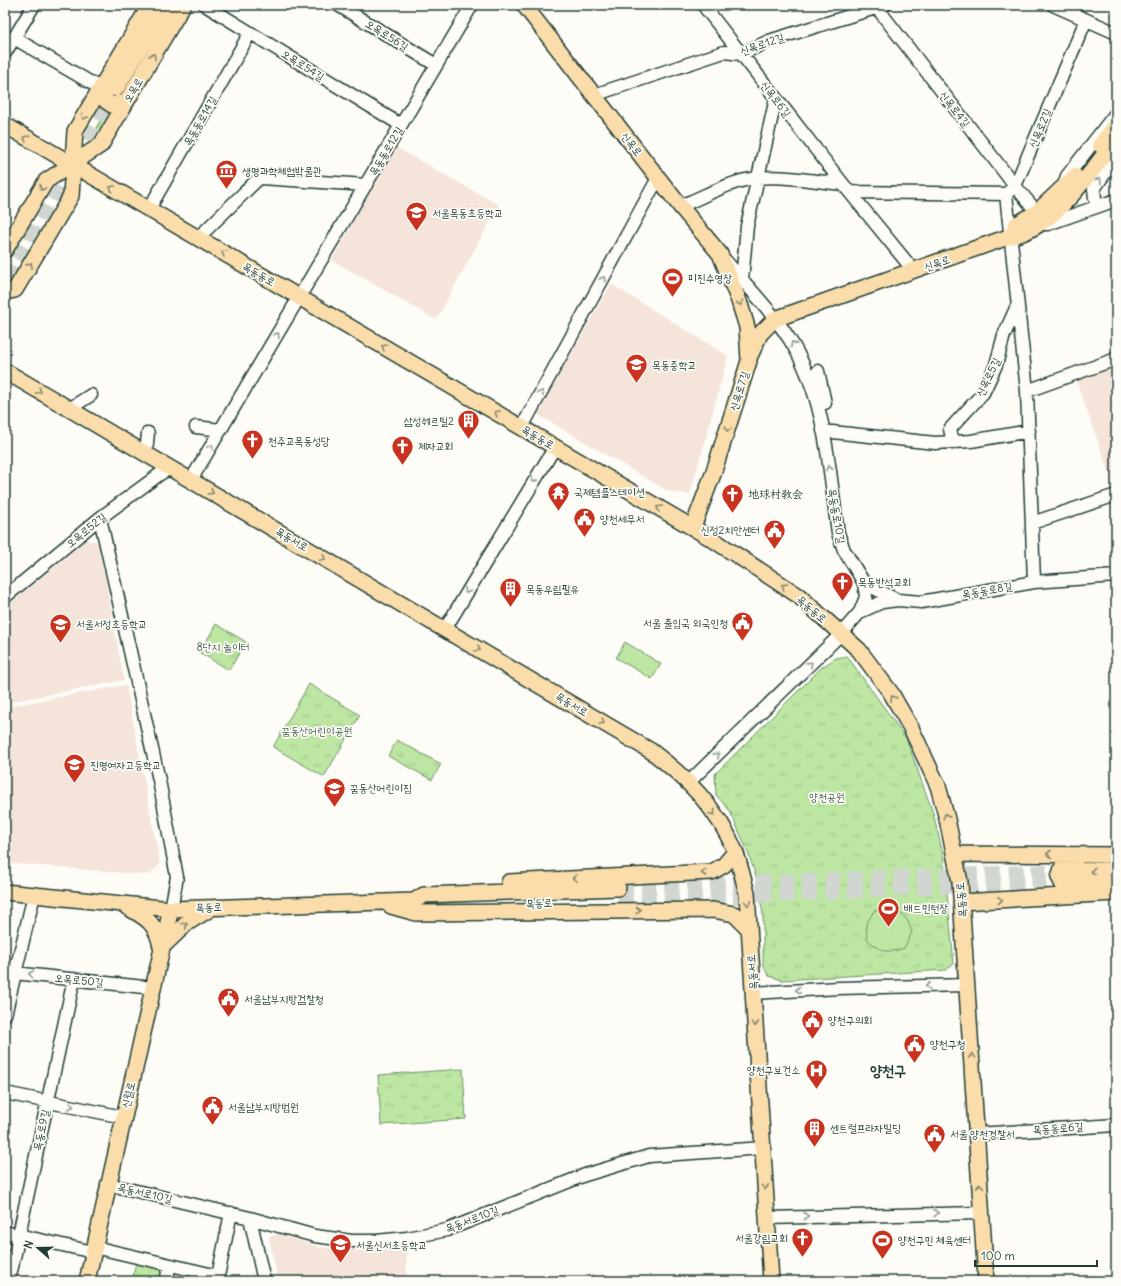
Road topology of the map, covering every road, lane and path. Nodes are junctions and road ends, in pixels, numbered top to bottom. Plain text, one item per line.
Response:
1 (34, 5) edge
2 (166, 5) edge
3 (183, 5) edge
4 (205, 5) edge
5 (338, 5) edge
6 (472, 5) edge
7 (524, 5) edge
8 (703, 5) edge
9 (1053, 5) edge
10 (147, 6) edge
11 (879, 6) edge
12 (1086, 20) junction
13 (250, 33) junction
14 (1116, 33) edge
15 (14, 38) junction
16 (5, 53) edge
17 (741, 54) junction
18 (436, 66) junction
19 (107, 87) junction
20 (594, 96) junction
21 (776, 98) junction
22 (126, 102) junction
23 (1116, 113) edge
24 (5, 125) edge
25 (401, 125) junction
26 (1116, 125) edge
27 (1116, 139) edge
28 (1116, 157) edge
29 (72, 165) junction
30 (658, 178) junction
31 (757, 179) junction
32 (366, 185) junction
33 (846, 188) junction
34 (1062, 188) junction
35 (1078, 188) junction
36 (1010, 190) junction
37 (1116, 200) edge
38 (680, 206) junction
39 (1096, 207) junction
40 (149, 209) junction
41 (1079, 213) junction
42 (1038, 218) junction
43 (1011, 236) junction
44 (198, 238) junction
45 (5, 250) edge
46 (720, 254) junction
47 (914, 271) junction
48 (742, 280) junction
49 (5, 292) edge
50 (299, 297) junction
51 (1018, 304) junction
52 (775, 319) junction
53 (1116, 359) edge
54 (749, 361) junction
55 (5, 371) edge
56 (818, 371) dead end
57 (1027, 390) junction
58 (91, 395) dead end
59 (70, 409) junction
60 (196, 427) dead end
61 (522, 427) junction
62 (823, 428) junction
63 (221, 430) junction
64 (1030, 431) junction
65 (148, 433) dead end
66 (953, 443) junction
67 (554, 446) junction
68 (146, 453) junction
69 (171, 468) junction
70 (191, 480) junction
71 (1116, 495) edge
72 (100, 518) junction
73 (1032, 523) junction
74 (693, 527) junction
75 (1116, 576) edge
76 (1034, 582) junction
77 (864, 583) junction
78 (5, 597) edge
79 (898, 600) junction
80 (860, 612) junction
81 (445, 629) junction
82 (840, 635) junction
83 (689, 782) junction
84 (736, 852) junction
85 (955, 854) junction
86 (1082, 855) junction
87 (1116, 855) edge
88 (1116, 870) edge
89 (1116, 882) edge
90 (5, 892) edge
91 (1116, 893) edge
92 (34, 895) junction
93 (618, 895) tunnel mouth
94 (1082, 895) junction
95 (376, 902) junction
96 (961, 902) junction
97 (123, 904) junction
98 (213, 907) junction
99 (171, 909) junction
100 (749, 929) junction
101 (162, 948) junction
102 (10, 972) edge
103 (74, 979) junction
104 (967, 985) junction
105 (153, 988) junction
106 (753, 993) junction
107 (5, 1015) edge
108 (5, 1093) edge
109 (47, 1102) junction
110 (123, 1117) junction
111 (1116, 1125) edge
112 (976, 1134) junction
113 (763, 1148) junction
114 (107, 1184) junction
115 (231, 1213) junction
116 (981, 1213) junction
117 (250, 1218) junction
118 (767, 1218) junction
119 (5, 1232) edge
120 (19, 1235) junction
121 (93, 1249) junction
122 (170, 1265) junction
123 (217, 1278) edge
124 (9, 1281) edge
125 (87, 1281) edge
126 (166, 1281) edge
127 (264, 1281) edge
128 (771, 1281) edge
129 (986, 1281) edge

1 - 15 street
2 - 19 main road, 오목로
22 -> 3 main road, 오목로
4 - 13 street, 오목로54길
5 - 18 street, 오목로56길
6 - 18 street, 목동동로12길
7 - 20 main road, 신목로
8 - 17 street, 신목로6길
9 - 12 street
10 - 19 main road, 오목로
11 - 17 street, 신목로12길
11 - 36 street, 신목로4길
12 - 14 street
12 - 36 street, 신목로2길
13 - 25 street, 오목로54길
13 - 40 street, 목동동로14길
15 - 16 street
15 - 19 street
17 - 20 street, 신목로12길
17 - 21 street, 신목로6길
18 - 25 street, 목동동로12길
19 - 22 main road
19 -> 29 main road, 오목로
20 - 30 main road, 신목로
21 - 31 street
21 - 33 street, 신목로6길
22 - 29 main road, 오목로
23 - 34 street
29 -> 24 main road, 목동동로
25 - 32 street, 목동동로12길
26 - 34 main road
27 - 35 main road
39 -> 28 street
40 -> 29 main road, 목동동로
29 -> 45 main road, 오목로
49 -> 29 main road, 오목로
30 - 38 main road, 신목로
61 -> 30 street
31 - 33 street
31 - 38 street
31 - 48 street
32 - 44 street
32 - 50 street, 목동동로12길
33 - 36 street
33 - 47 street, 신목로6길
34 - 42 main road
35 - 41 street
35 - 42 main road
36 - 42 street, 신목로4길
36 - 43 street
37 - 39 street
38 - 46 main road, 신목로
39 - 41 street
40 - 44 main road, 목동동로
41 - 42 street
42 - 43 main road
43 - 47 main road, 신목로
43 - 51 street
50 -> 44 main road, 목동동로
46 - 48 street, 신목로
46 -> 54 main road, 신목로7길
47 - 52 main road, 신목로
48 - 52 street, 신목로
61 -> 50 main road, 목동동로
63 -> 50 street, 목동동로12길
51 - 57 street
51 - 66 street, 신목로5길
52 - 54 main road
62 -> 52 street, 목동동로10길
53 - 57 street
54 -> 74 main road, 신목로7길
55 -> 59 main road, 목동서로
56 - 62 street
57 - 64 street
58 - 59 street
59 - 68 main road, 목동서로
60 - 63 street
61 - 67 main road, 목동동로
62 - 66 street
77 -> 62 street, 목동동로10길
70 -> 63 street, 목동동로12길
64 - 66 street
64 - 73 street
65 - 68 street
74 -> 67 main road, 목동동로
67 -> 81 street
68 - 69 main road, 목동서로
69 - 70 main road, 목동서로
69 - 72 street, 오목로52길
70 -> 81 main road, 목동서로
71 - 73 street
72 - 78 street, 오목로52길
72 - 99 street
73 - 76 street
82 -> 74 main road, 목동동로
75 - 76 street, 목동동로8길
76 - 79 street, 목동동로8길
77 - 79 street
77 - 80 street
79 - 80 street, 목동동로8길
80 - 82 street
81 -> 83 main road, 목동서로
83 -> 82 street
85 -> 82 main road, 목동동로
83 -> 84 main road, 목동서로
84 -> 95 main road
84 -> 100 main road, 목동서로
86 -> 85 main road
85 - 96 main road, 목동동로
86 - 87 main road
86 - 94 main road
88 -> 89 main road
90 - 92 main road, 목동로
91 - 94 main road
92 - 97 main road, 목동로
92 - 102 street
93 - 95 main road, 목동로
96 -> 94 main road
95 - 98 main road, 목동로
95 -> 100 main road
96 - 104 main road, 목동동로
97 - 99 main road, 목동로
97 - 101 main road
98 - 99 main road, 목동로
101 -> 98 main road
99 - 101 main road, 신월로
100 - 106 main road, 목동서로
101 - 105 main road, 신월로
103 -> 102 street, 오목로50길
102 - 107 street
103 - 105 street, 오목로50길
103 - 109 street, 목동로9길
104 -> 106 street
112 -> 104 main road, 목동동로
105 - 110 main road, 신월로
106 -> 113 main road, 목동서로
108 - 109 street
109 -> 110 street
109 - 120 street, 목동로9길
110 - 114 main road, 신월로
111 - 112 street, 목동동로6길
116 -> 112 main road, 목동동로
113 - 117 street, 목동서로10길
113 -> 118 main road, 목동서로
114 - 115 street, 목동서로10길
114 - 121 main road, 신월로
115 - 117 street, 목동서로10길
115 - 123 street
118 -> 116 street
116 - 129 main road, 목동동로
117 - 127 street
118 - 128 main road, 목동서로
119 - 120 street
120 - 121 street
120 - 124 street, 목동로9길
121 - 122 street
121 - 125 main road, 신월로
122 - 123 street
122 - 126 street

